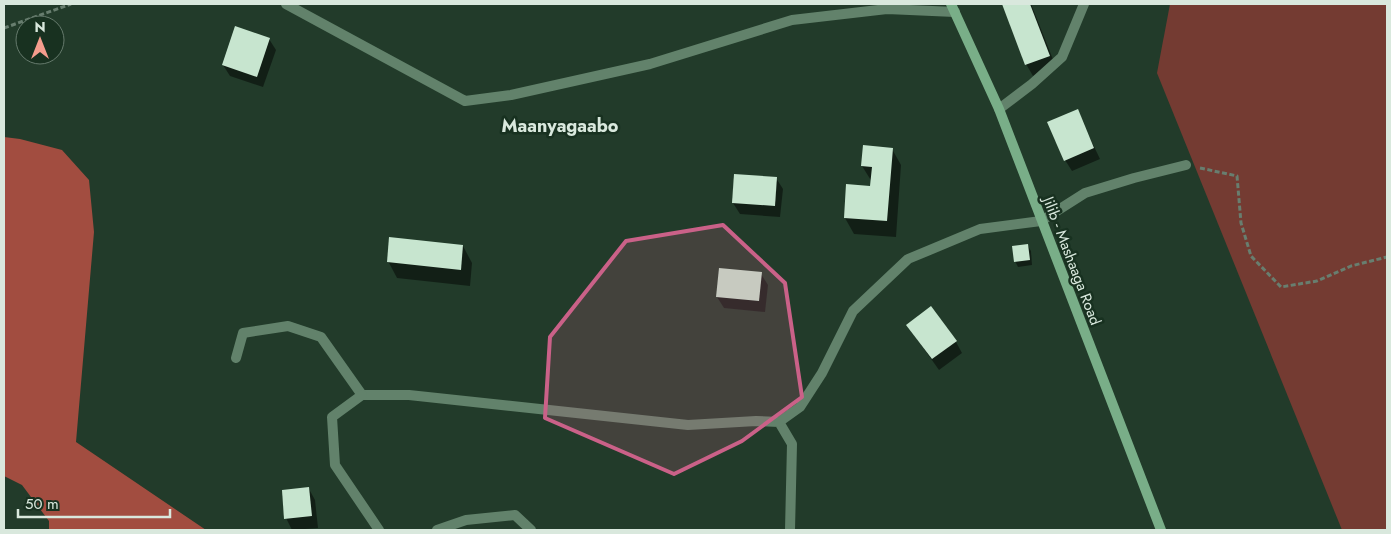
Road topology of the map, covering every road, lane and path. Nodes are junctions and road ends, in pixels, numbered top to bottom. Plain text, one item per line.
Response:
1 (71, 4) edge
2 (286, 4) edge
3 (1084, 4) edge
4 (953, 8) edge
5 (4, 28) edge
6 (999, 109) junction
7 (1186, 165) joint
8 (1041, 221) junction
9 (1387, 257) edge
10 (236, 358) dead end
11 (362, 396) junction
12 (779, 422) junction
13 (379, 530) edge
14 (437, 530) edge
15 (531, 530) edge
16 (790, 530) edge
17 (1160, 530) edge

1 - 5 path
2 - 4 street
3 - 6 street
4 - 6 main road, Jilib - Mashaaga Road
6 - 8 main road, Jilib - Mashaaga Road
7 - 8 street
7 - 9 path
8 - 12 street
8 - 17 main road, Jilib - Mashaaga Road
10 - 11 street
11 - 12 street
11 - 13 street
12 - 16 street
14 - 15 street

